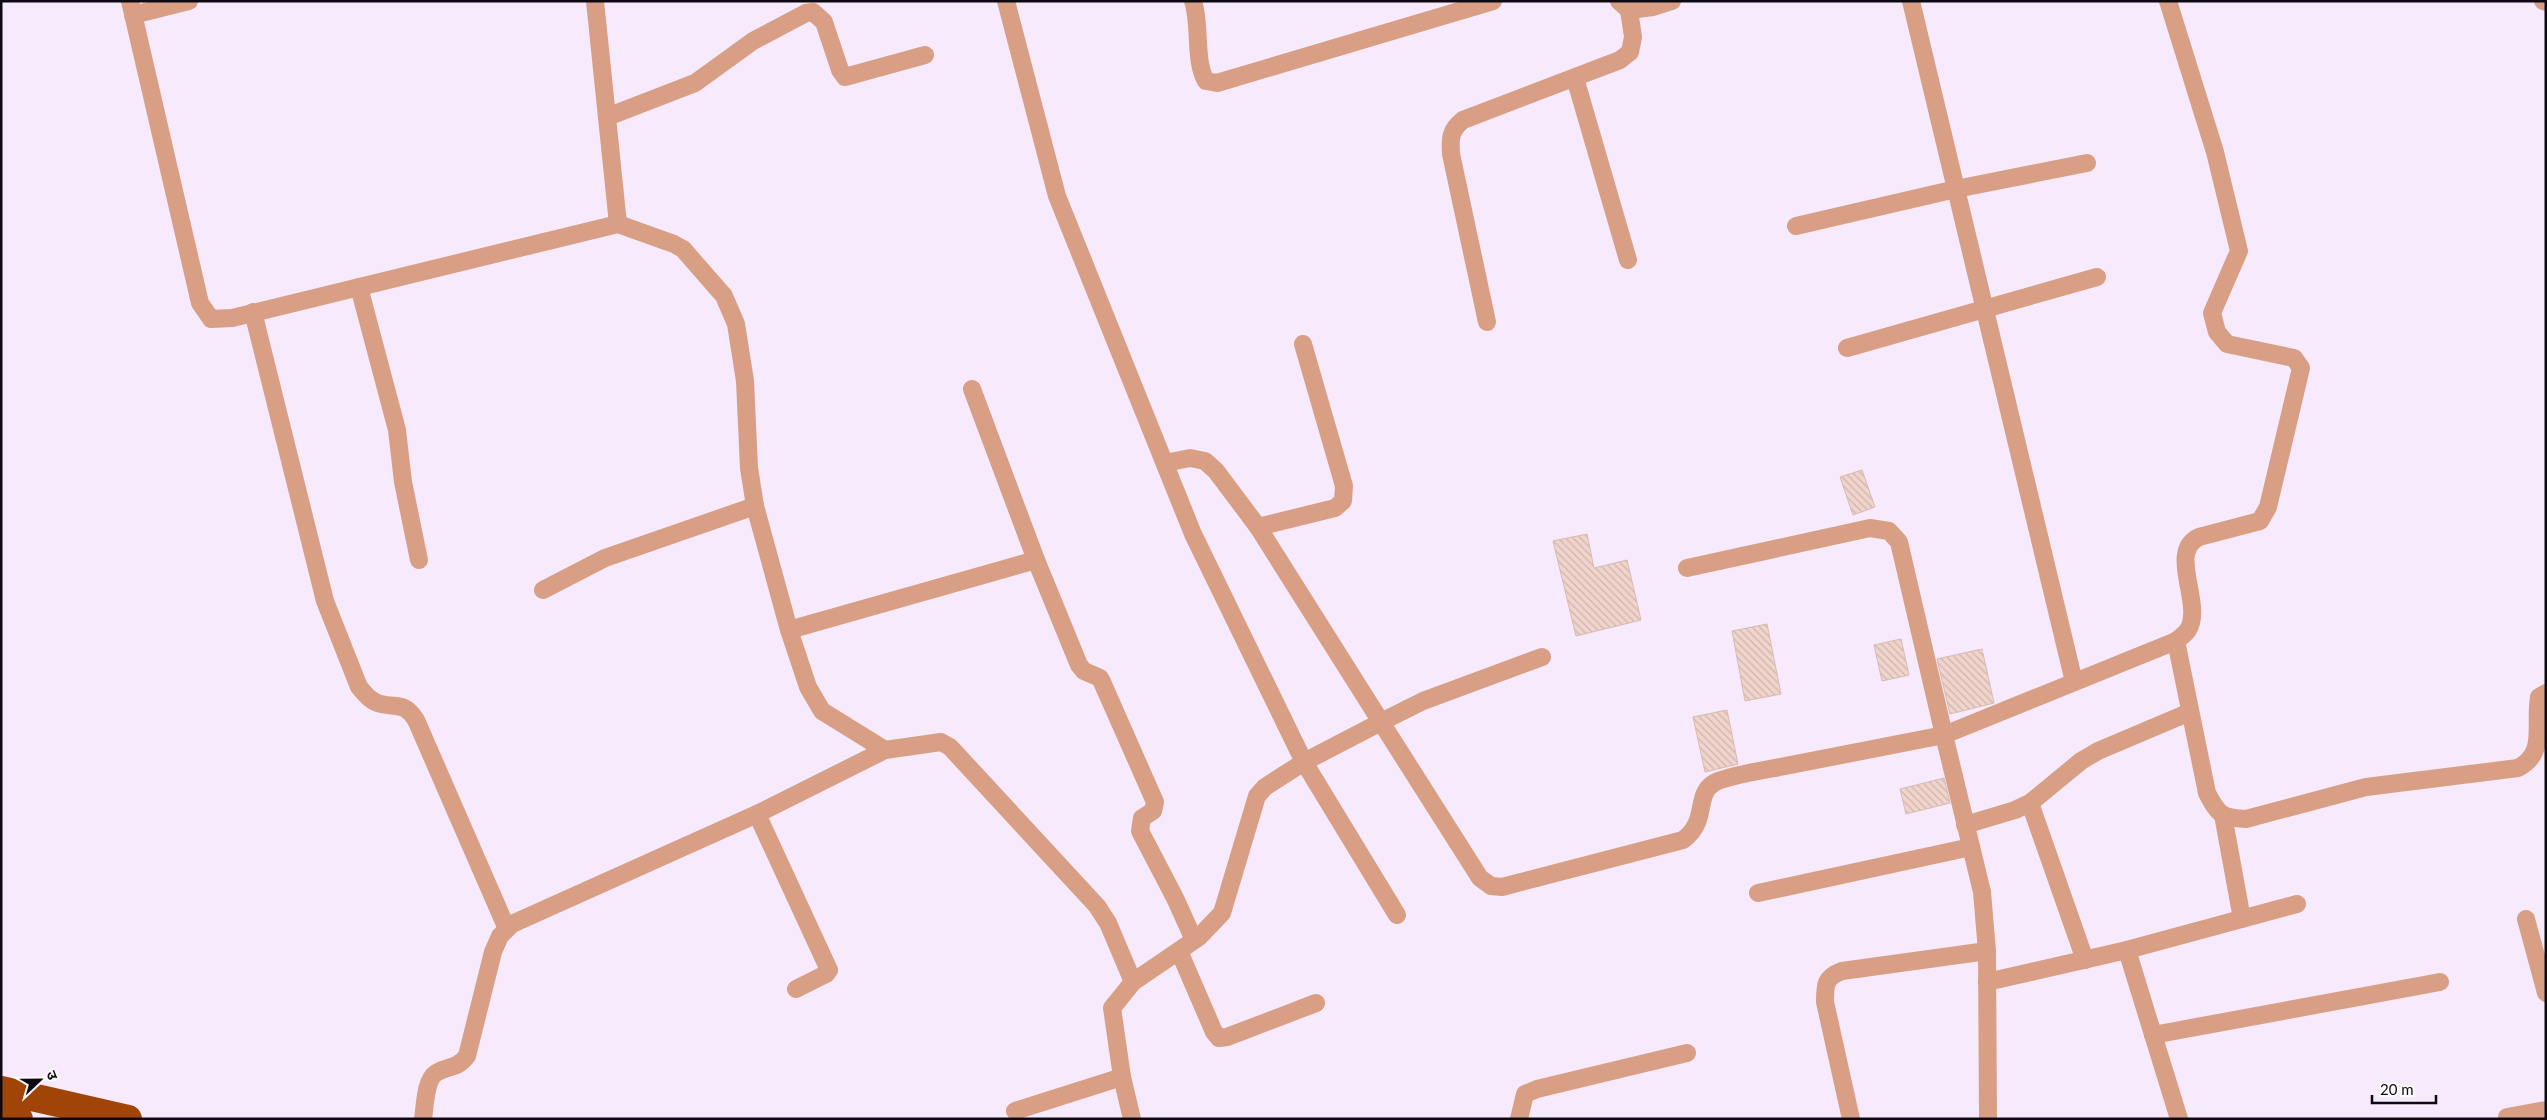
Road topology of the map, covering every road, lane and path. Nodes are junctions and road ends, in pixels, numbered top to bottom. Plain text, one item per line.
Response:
1 (189, 1) edge
2 (594, 1) edge
3 (1006, 1) edge
4 (1193, 1) edge
5 (1493, 1) edge
6 (1672, 1) edge
7 (1911, 1) edge
8 (2168, 1) edge
9 (1624, 5) edge
10 (132, 8) edge
11 (925, 55) dead end
12 (1575, 78) junction
13 (607, 116) junction
14 (2087, 163) dead end
15 (1956, 190) junction
16 (618, 224) junction
17 (1796, 226) dead end
18 (1628, 260) dead end
19 (2097, 278) dead end
20 (359, 287) junction
21 (1985, 310) junction
22 (253, 312) junction
23 (1487, 322) dead end
24 (1304, 344) dead end
25 (1848, 348) dead end
26 (972, 388) dead end
27 (1165, 463) junction
28 (755, 506) junction
29 (1258, 527) junction
30 (419, 560) dead end
31 (1036, 560) junction
32 (1687, 568) dead end
33 (543, 590) dead end
34 (789, 630) junction
35 (2176, 641) junction
36 (1542, 658) dead end
37 (2074, 682) junction
38 (2546, 692) edge
39 (2190, 712) junction
40 (1381, 722) junction
41 (1944, 735) junction
42 (885, 750) junction
43 (1304, 762) junction
44 (2030, 803) junction
45 (757, 814) junction
46 (2223, 815) junction
47 (1965, 825) junction
48 (1971, 847) junction
49 (1758, 893) dead end
50 (2297, 904) dead end
51 (1396, 915) dead end
52 (2242, 919) junction
53 (2526, 919) dead end
54 (507, 929) junction
55 (1194, 940) junction
56 (2127, 950) junction
57 (1179, 951) junction
58 (1987, 951) junction
59 (2085, 960) junction
60 (1133, 982) junction
61 (1986, 982) junction
62 (2440, 982) dead end
63 (796, 989) dead end
64 (2546, 993) edge
65 (1316, 1003) dead end
66 (2153, 1035) junction
67 (1687, 1053) dead end
68 (1122, 1077) junction
69 (1, 1090) edge
70 (2546, 1110) edge
71 (1015, 1111) dead end
72 (1, 1115) edge
73 (2507, 1117) dead end
74 (19, 1119) edge
75 (128, 1119) edge
76 (423, 1119) edge
77 (1132, 1119) edge
78 (1519, 1119) edge
79 (1851, 1119) edge
80 (1988, 1119) edge
81 (2179, 1119) edge

1 - 10 street
2 - 13 street
3 - 27 street
4 - 5 street
6 - 9 street
7 - 15 street
8 - 35 street
9 - 12 street
10 - 22 street
11 - 13 street
12 - 18 street
12 - 23 street
13 - 16 street
14 - 15 street
15 - 17 street
15 - 21 street
16 - 20 street
16 - 28 street
19 - 21 street
20 - 22 street
20 - 30 street
21 - 25 street
21 - 37 street
22 - 54 street
24 - 29 street
26 - 31 street
27 - 29 street
27 - 43 street
28 - 33 street
28 - 34 street
29 - 40 street
31 - 34 street
31 - 55 street
32 - 41 street
34 - 42 street
35 - 37 street
35 - 39 street
36 - 40 street
37 - 41 street
38 - 46 street
39 - 44 street
39 - 46 street
40 - 41 street
40 - 43 street
41 - 47 street
42 - 45 street
42 - 60 street
43 - 51 street
43 - 55 street
44 - 47 street
44 - 59 street
45 - 54 street
45 - 63 street
46 - 52 street
47 - 48 street
48 - 49 street
48 - 58 street
50 - 52 street
52 - 56 street
53 - 64 street
54 - 76 street
55 - 57 street
56 - 59 street
56 - 66 street
57 - 60 street
57 - 65 street
58 - 61 street
58 - 79 street
59 - 61 street
60 - 68 street
61 - 80 street
62 - 66 street
66 - 81 street
67 - 78 street
68 - 71 street
68 - 77 street
69 - 75 highway
70 - 73 street
72 - 74 highway

